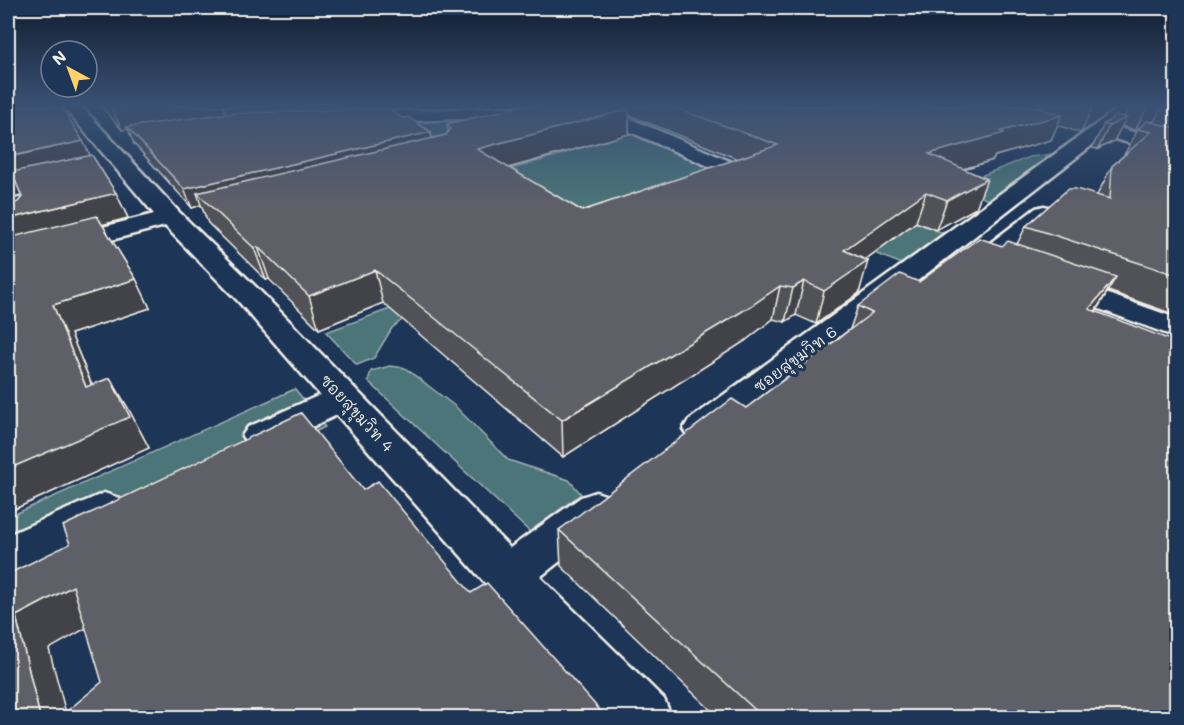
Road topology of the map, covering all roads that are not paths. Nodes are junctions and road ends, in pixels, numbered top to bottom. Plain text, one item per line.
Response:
1 (93, 140) edge
2 (663, 140) edge
3 (1076, 140) edge
4 (1112, 140) edge
5 (1176, 150) edge
6 (104, 158) junction
7 (727, 167) edge
8 (12, 197) edge
9 (1044, 213) edge
10 (181, 219) junction
11 (948, 244) junction
12 (8, 259) edge
13 (986, 259) junction
14 (1176, 328) edge
15 (343, 398) junction
16 (232, 450) edge
17 (675, 450) edge
18 (619, 492) edge
19 (136, 495) edge
20 (8, 556) edge
21 (507, 576) junction
22 (645, 717) edge

1 - 6 street, ซอยสุขุมวิท 4
2 - 7 street
3 - 11 street, ซอยสุขุมวิท 6
4 - 5 street
6 - 8 street
6 - 10 street, ซอยสุขุมวิท 4
9 - 13 street
10 - 12 street
10 - 15 street, ซอยสุขุมวิท 4
11 - 13 street
11 - 17 street, ซอยสุขุมวิท 6
13 - 14 street
15 - 16 street
15 - 21 street, ซอยสุขุมวิท 4
18 - 21 street
19 - 20 street
21 - 22 street, ซอยสุขุมวิท 4

